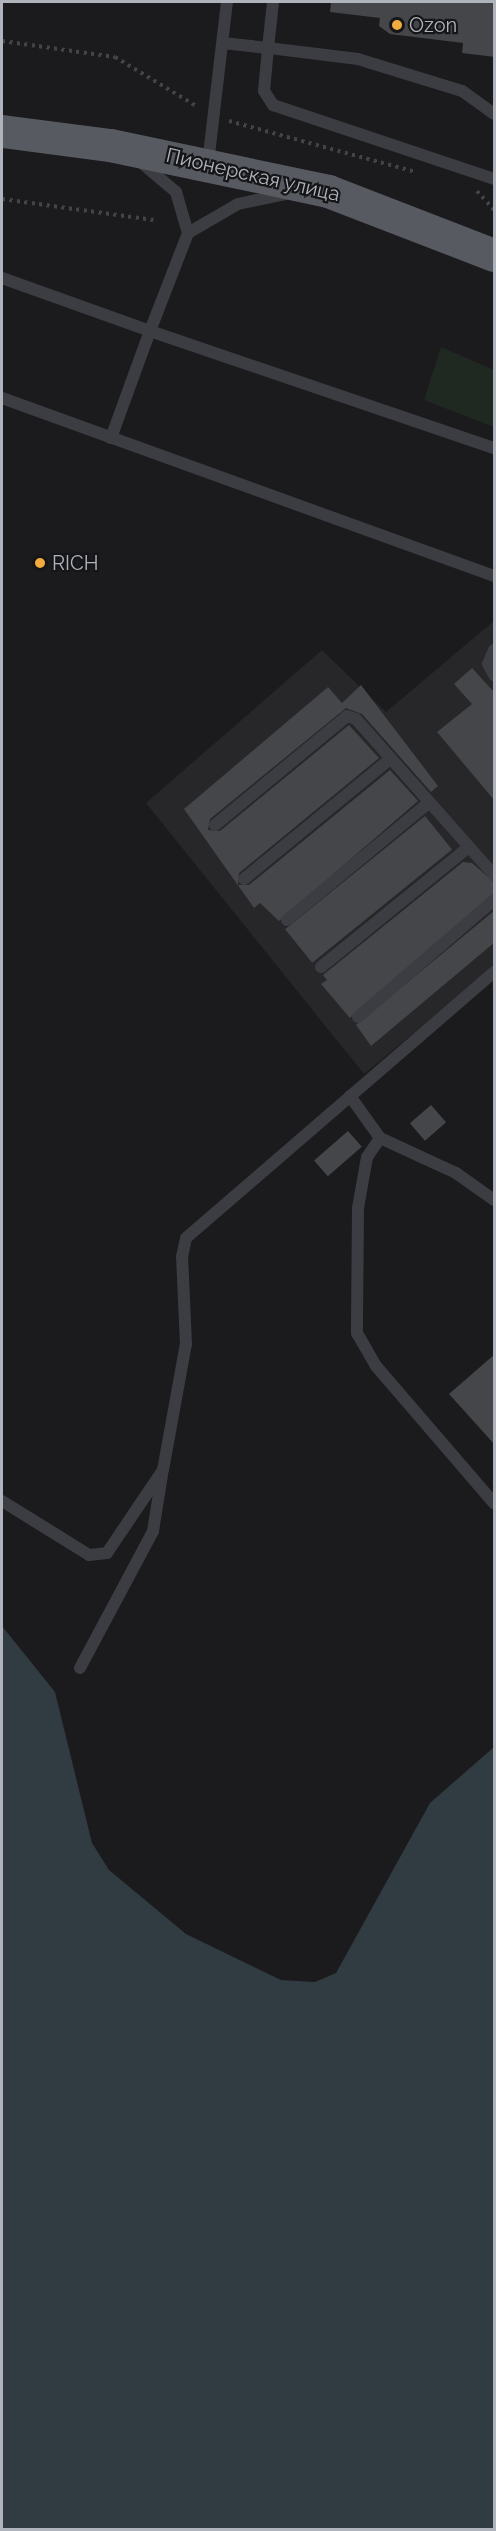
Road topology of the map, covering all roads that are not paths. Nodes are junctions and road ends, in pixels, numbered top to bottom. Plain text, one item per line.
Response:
1 (227, 2) edge
2 (273, 2) edge
3 (223, 43) junction
4 (268, 48) junction
5 (495, 114) edge
6 (2, 131) edge
7 (110, 145) junction
8 (208, 163) junction
9 (495, 179) edge
10 (328, 191) junction
11 (188, 233) junction
12 (495, 255) edge
13 (2, 278) edge
14 (150, 331) junction
15 (2, 398) edge
16 (111, 438) junction
17 (495, 448) edge
18 (495, 576) edge
19 (495, 650) edge
20 (495, 675) edge
21 (389, 760) junction
22 (428, 804) junction
23 (215, 825) dead end
24 (466, 849) junction
25 (495, 875) edge
26 (244, 879) dead end
27 (495, 900) edge
28 (287, 920) dead end
29 (321, 967) dead end
30 (495, 972) edge
31 (358, 1017) dead end
32 (350, 1096) junction
33 (380, 1138) junction
34 (495, 1200) edge
35 (163, 1470) junction
36 (2, 1501) edge
37 (495, 1503) edge
38 (80, 1668) dead end

1 - 3 lane
2 - 4 lane
3 - 4 lane
3 - 8 lane
4 - 5 lane
4 - 9 lane
6 - 7 main road, Пионерская улица
7 - 8 main road, Пионерская улица
7 - 11 lane
8 - 10 main road, Пионерская улица
10 - 11 lane
10 - 12 main road, Пионерская улица
11 - 14 lane
13 - 14 lane
14 - 16 lane
14 - 17 lane
15 - 16 lane
16 - 18 lane
19 - 20 lane
21 - 22 lane
21 - 23 lane
21 - 26 lane
22 - 24 lane
22 - 28 lane
24 - 25 lane
24 - 29 lane
27 - 31 lane
30 - 32 lane
32 - 33 lane
32 - 35 lane
33 - 34 lane
33 - 37 lane
35 - 36 lane
35 - 38 lane

